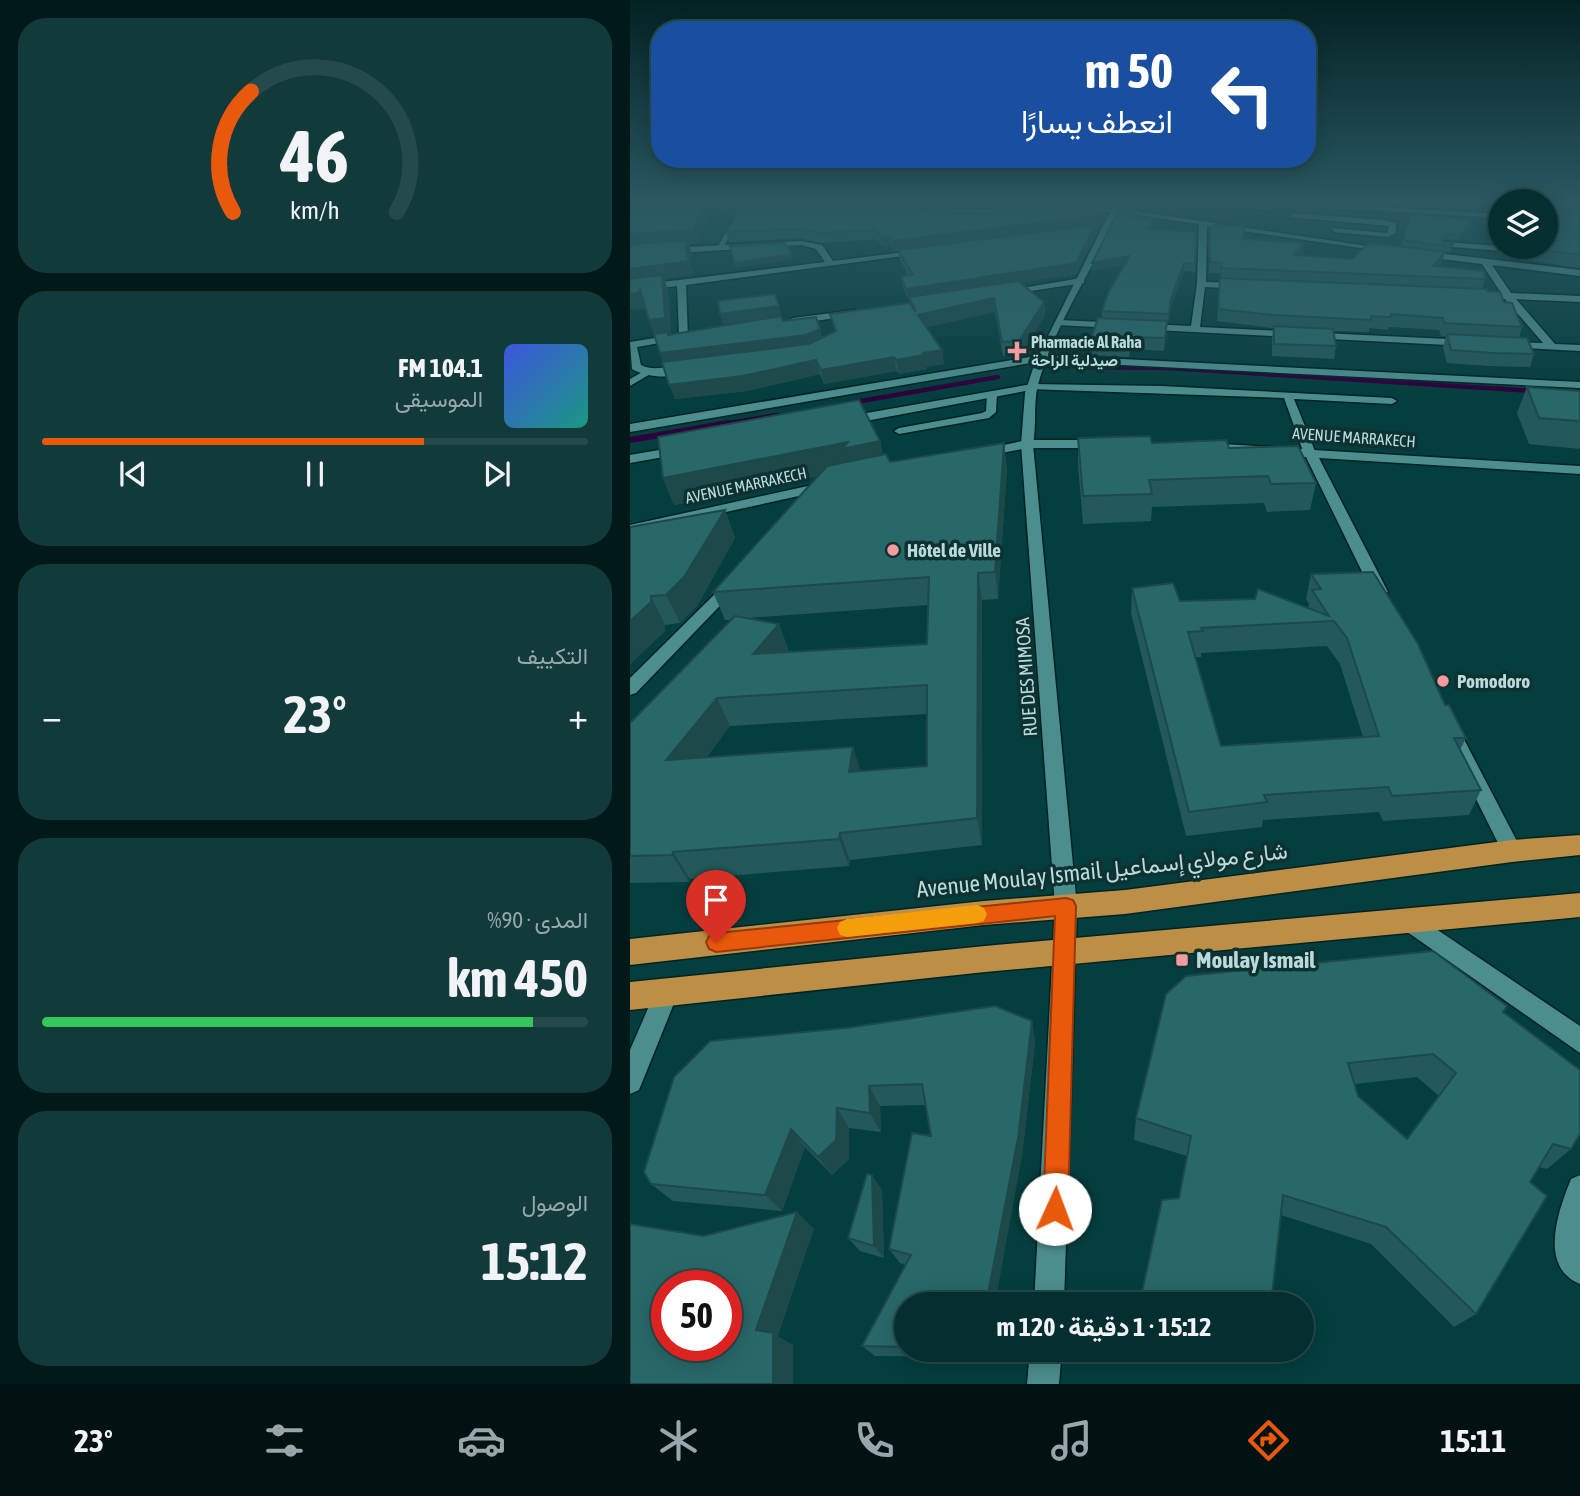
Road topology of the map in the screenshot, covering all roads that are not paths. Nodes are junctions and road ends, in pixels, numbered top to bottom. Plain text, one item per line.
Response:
1 (809, 267) edge
2 (1088, 267) edge
3 (1202, 267) edge
4 (1488, 267) edge
5 (1520, 267) edge
6 (1580, 273) edge
7 (1081, 281) junction
8 (681, 282) junction
9 (1201, 284) junction
10 (1257, 286) edge
11 (630, 289) edge
12 (999, 292) edge
13 (1466, 295) edge
14 (1508, 296) junction
15 (1580, 299) edge
16 (863, 312) edge
17 (822, 317) junction
18 (780, 323) edge
19 (1059, 323) junction
20 (827, 330) edge
21 (1195, 330) junction
22 (698, 334) edge
23 (684, 336) junction
24 (1477, 343) edge
25 (1502, 344) edge
26 (631, 345) edge
27 (1552, 347) junction
28 (1580, 348) edge
29 (1042, 358) junction
30 (702, 368) edge
31 (647, 373) junction
32 (630, 383) edge
33 (1580, 385) edge
34 (1032, 387) junction
35 (992, 394) junction
36 (1287, 394) junction
37 (1392, 401) dead end
38 (831, 423) edge
39 (630, 428) edge
40 (899, 431) dead end
41 (1027, 444) junction
42 (1120, 444) edge
43 (1195, 446) edge
44 (697, 447) edge
45 (1309, 451) junction
46 (975, 455) edge
47 (630, 459) edge
48 (1578, 472) edge
49 (845, 482) edge
50 (793, 493) junction
51 (792, 510) edge
52 (630, 529) edge
53 (742, 573) edge
54 (1389, 609) edge
55 (630, 689) edge
56 (1444, 718) edge
57 (1580, 845) edge
58 (1512, 851) junction
59 (1580, 905) edge
60 (1066, 906) junction
61 (1410, 922) junction
62 (1066, 951) junction
63 (630, 952) edge
64 (667, 991) junction
65 (630, 996) edge
66 (1580, 1041) edge
67 (630, 1081) edge
68 (1580, 1188) edge
69 (1580, 1271) edge
70 (1050, 1292) edge
71 (1045, 1362) edge
72 (1043, 1384) edge

1 - 8 street
2 - 7 street, RUE DES MIMOSA
3 - 9 street
4 - 14 street
5 - 6 street
7 - 12 street
7 - 19 street, RUE DES MIMOSA
8 - 11 street
8 - 23 street
9 - 10 street
9 - 21 street
13 - 14 street
14 - 15 street
14 - 27 street
16 - 17 street
17 - 18 street
17 - 20 street
19 - 21 street
19 - 29 street, RUE DES MIMOSA
21 - 24 street
22 - 23 street
23 - 26 street
25 - 27 street
26 - 31 street
27 - 28 street
29 - 33 street
29 - 34 street, RUE DES MIMOSA
29 - 39 street
30 - 31 street
31 - 32 lane
34 - 35 street
34 - 36 lane
34 - 41 street, RUE DES MIMOSA
35 - 38 street
35 - 40 lane
36 - 37 lane
36 - 45 lane
41 - 42 street
41 - 46 street
41 - 60 street, RUE DES MIMOSA
43 - 45 street, AVENUE MARRAKECH
44 - 47 street
45 - 48 street, AVENUE MARRAKECH
45 - 54 street
49 - 50 street, AVENUE MARRAKECH
50 - 51 street
50 - 52 street, AVENUE MARRAKECH
53 - 55 street
56 - 58 street
57 - 58 highway, Avenue Moulay Ismail شارع مولاي إسماعيل
58 - 60 highway, Avenue Moulay Ismail شارع مولاي إسماعيل
59 - 61 highway
60 - 62 street, RUE DES MIMOSA
60 - 63 highway, Avenue Moulay Ismail شارع مولاي إسماعيل
61 - 62 highway
61 - 66 street
62 - 64 highway
62 - 70 street, RUE DES MIMOSA
64 - 65 highway
64 - 67 street
68 - 69 lane
71 - 72 street

